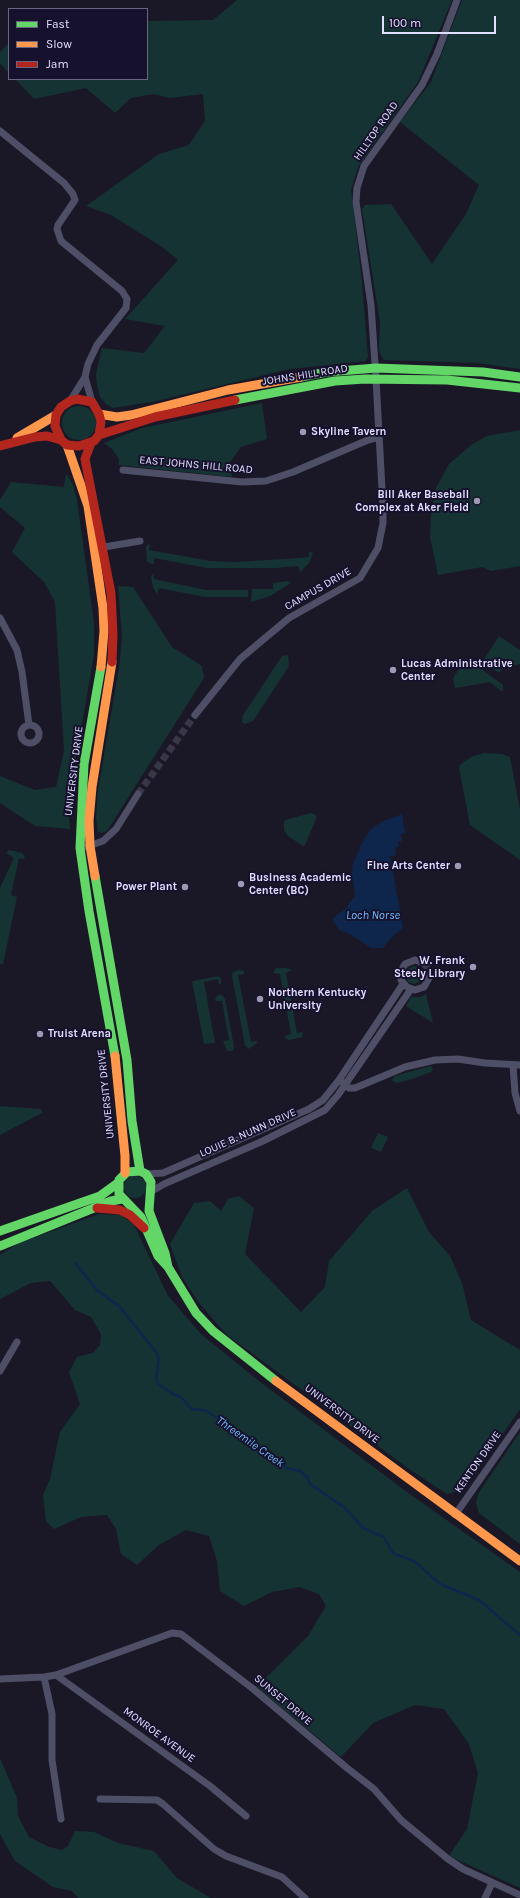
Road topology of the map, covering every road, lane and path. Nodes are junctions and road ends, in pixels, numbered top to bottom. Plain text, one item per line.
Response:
1 (457, 0) edge
2 (0, 131) edge
3 (376, 368) junction
4 (85, 377) junction
5 (520, 377) edge
6 (376, 379) junction
7 (520, 388) edge
8 (70, 401) junction
9 (92, 402) junction
10 (99, 414) junction
11 (56, 415) junction
12 (98, 435) junction
13 (379, 437) junction
14 (64, 442) junction
15 (91, 443) junction
16 (3, 446) edge
17 (123, 470) dead end
18 (140, 541) dead end
19 (104, 547) junction
20 (0, 618) edge
21 (195, 715) tunnel mouth
22 (29, 725) dead end
23 (138, 794) tunnel mouth
24 (90, 846) junction
25 (80, 848) junction
26 (424, 963) dead end
27 (429, 978) dead end
28 (403, 984) junction
29 (411, 989) junction
30 (516, 1065) edge
31 (342, 1082) junction
32 (520, 1111) edge
33 (143, 1172) junction
34 (125, 1173) junction
35 (118, 1183) junction
36 (150, 1194) junction
37 (125, 1201) junction
38 (95, 1208) junction
39 (0, 1231) edge
40 (147, 1231) junction
41 (0, 1246) edge
42 (168, 1267) junction
43 (17, 1342) dead end
44 (0, 1371) edge
45 (520, 1422) edge
46 (455, 1515) junction
47 (520, 1561) edge
48 (56, 1675) junction
49 (44, 1677) junction
50 (0, 1679) edge
51 (100, 1799) dead end
52 (246, 1816) dead end
53 (61, 1819) dead end
54 (492, 1883) junction
55 (520, 1895) edge
56 (306, 1898) edge
57 (485, 1898) edge

1 - 3 street, HILLTOP ROAD
2 - 4 street
3 - 5 main road, JOHNS HILL ROAD
3 - 6 street, HILLTOP ROAD
3 - 10 main road, JOHNS HILL ROAD
4 - 8 street
4 - 9 street
6 - 7 main road, JOHNS HILL ROAD
6 - 12 main road, JOHNS HILL ROAD
6 - 13 street, CAMPUS DRIVE
8 - 9 main road
8 - 11 main road
9 - 10 main road
10 - 12 main road
11 - 14 main road
11 - 16 main road
12 - 15 main road
13 - 17 street, EAST JOHNS HILL ROAD
13 - 21 street, CAMPUS DRIVE
14 - 15 main road
14 - 16 main road
14 - 25 main road, UNIVERSITY DRIVE
15 - 19 main road, UNIVERSITY DRIVE
18 - 19 street
19 - 24 main road, UNIVERSITY DRIVE
20 - 22 street
23 - 24 street
24 - 25 street
24 - 33 main road, UNIVERSITY DRIVE
25 - 34 main road, UNIVERSITY DRIVE
26 - 28 street
27 - 29 street
28 - 29 street
28 - 31 street, LOUIE B. NUNN DRIVE
29 - 31 street, LOUIE B. NUNN DRIVE
30 - 31 street
30 - 32 street
31 - 33 street, LOUIE B. NUNN DRIVE
31 - 36 street, LOUIE B. NUNN DRIVE
33 - 34 main road
33 - 36 main road, UNIVERSITY DRIVE
34 - 35 main road
35 - 37 main road
35 - 39 main road
36 - 37 main road
36 - 42 main road, UNIVERSITY DRIVE
37 - 38 main road
37 - 40 main road, UNIVERSITY DRIVE
38 - 40 main road
38 - 41 main road
40 - 42 main road, UNIVERSITY DRIVE
42 - 46 main road, UNIVERSITY DRIVE
43 - 44 street
45 - 46 street, KENTON DRIVE
46 - 47 main road, UNIVERSITY DRIVE
48 - 49 street, SUNSET DRIVE
48 - 52 street, MONROE AVENUE
48 - 54 street, SUNSET DRIVE
49 - 50 street, SUNSET DRIVE
49 - 53 street
51 - 56 street
54 - 55 street, SUNSET DRIVE
54 - 57 street

